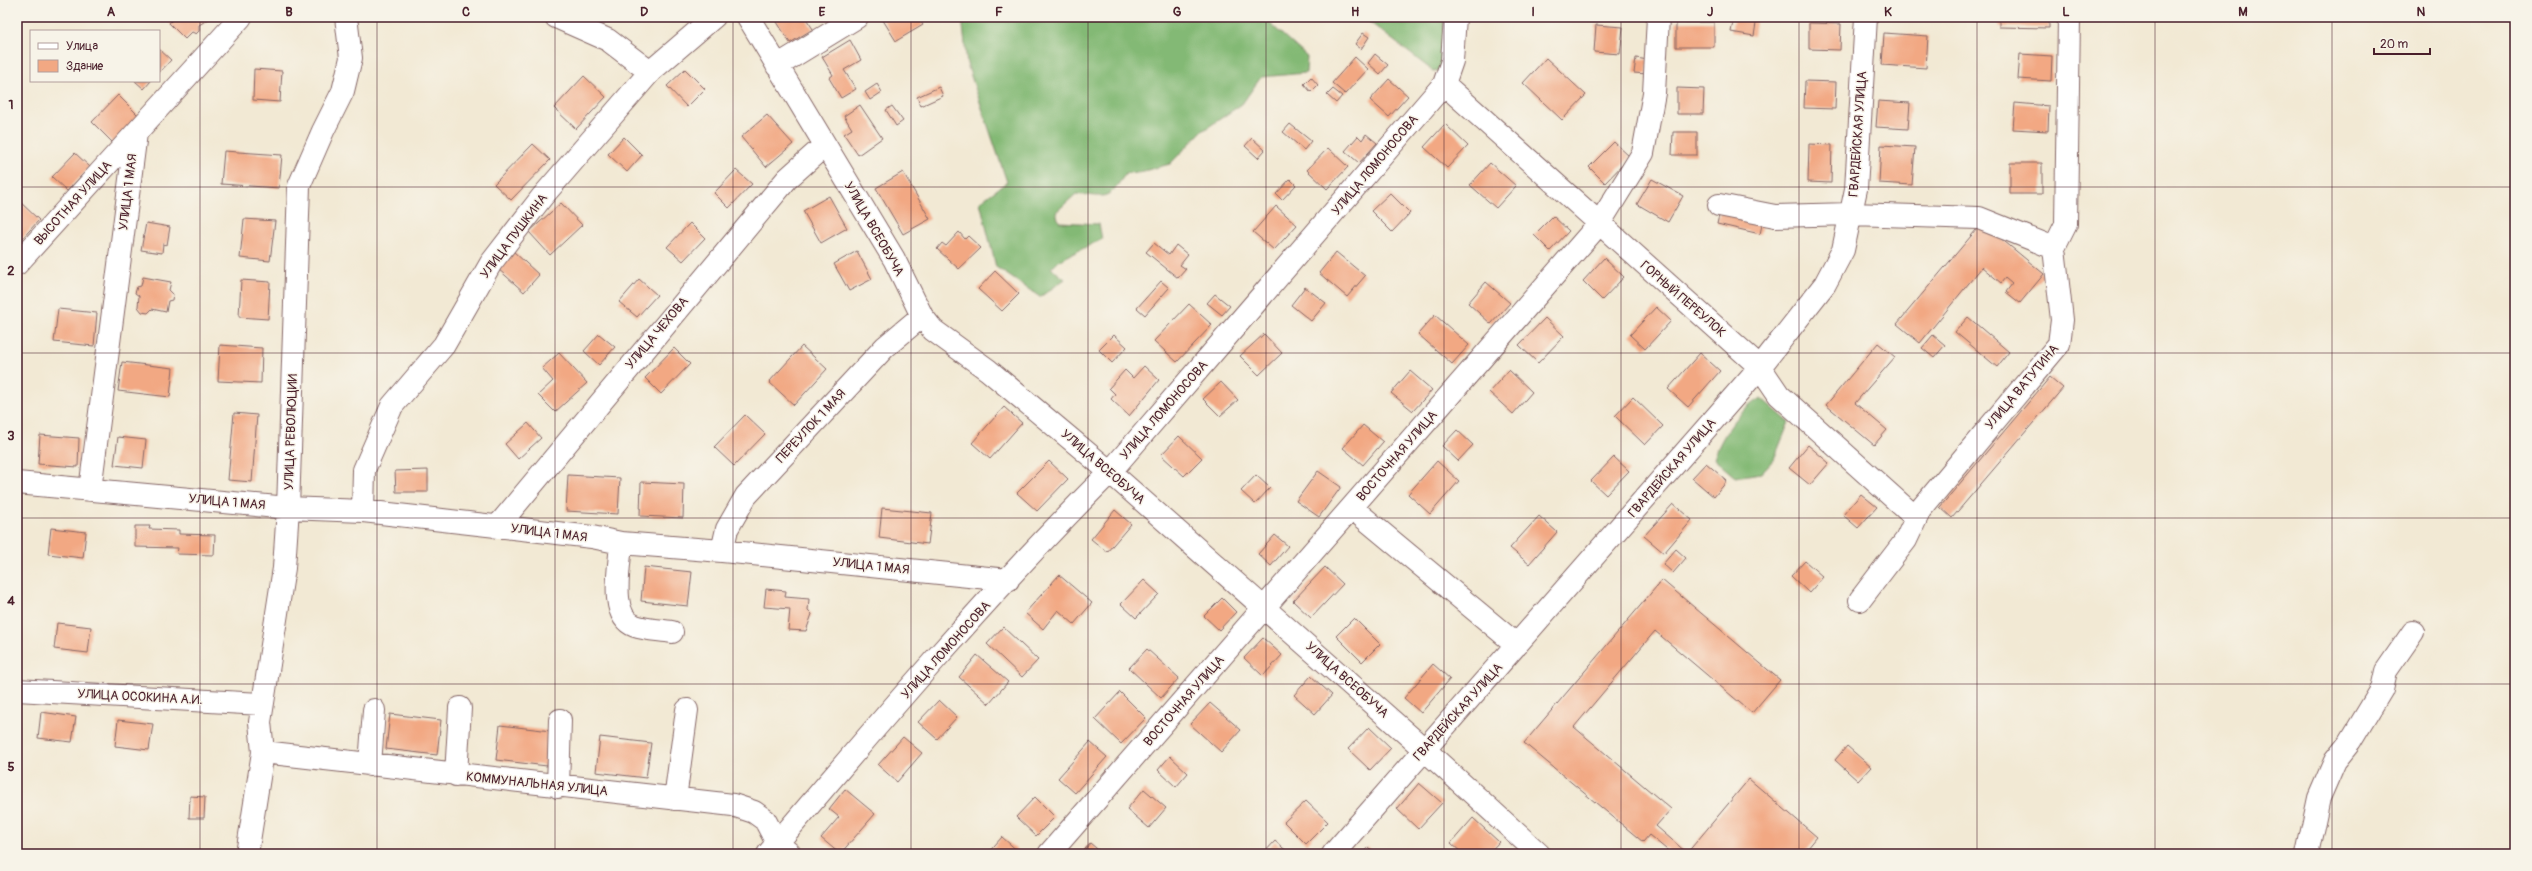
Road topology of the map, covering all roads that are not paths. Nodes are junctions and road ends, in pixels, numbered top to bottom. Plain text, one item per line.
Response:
1 (241, 17) edge
2 (346, 17) edge
3 (556, 17) edge
4 (714, 17) edge
5 (748, 17) edge
6 (857, 17) edge
7 (1454, 17) edge
8 (1658, 17) edge
9 (1866, 17) edge
10 (2069, 17) edge
11 (777, 66) junction
12 (650, 72) junction
13 (1444, 84) junction
14 (136, 133) junction
15 (825, 145) junction
16 (1719, 205) dead end
17 (1850, 214) junction
18 (1599, 224) junction
19 (2054, 248) junction
20 (17, 264) edge
21 (922, 316) junction
22 (1760, 367) junction
23 (1110, 472) junction
24 (17, 483) edge
25 (90, 490) junction
26 (288, 508) junction
27 (1352, 508) junction
28 (363, 511) junction
29 (1916, 518) junction
30 (497, 526) junction
31 (621, 543) junction
32 (722, 551) junction
33 (1008, 580) junction
34 (1860, 600) dead end
35 (1266, 608) junction
36 (672, 632) dead end
37 (2413, 632) dead end
38 (1517, 646) junction
39 (17, 690) edge
40 (262, 704) junction
41 (460, 708) dead end
42 (374, 710) dead end
43 (687, 710) dead end
44 (560, 720) dead end
45 (1425, 750) junction
46 (262, 752) junction
47 (370, 765) junction
48 (456, 775) junction
49 (558, 787) junction
50 (675, 799) junction
51 (778, 850) edge
52 (247, 854) edge
53 (1049, 854) edge
54 (1333, 854) edge
55 (1539, 854) edge
56 (2307, 854) edge

1 - 14 street, ВЫСОТНАЯ УЛИЦА
2 - 26 street, УЛИЦА РЕВОЛЮЦИИ
3 - 12 street
4 - 12 street, УЛИЦА ПУШКИНА
5 - 11 street, УЛИЦА ВСЕОБУЧА
6 - 11 street
7 - 13 street, УЛИЦА ЛОМОНОСОВА
8 - 18 street, ВОСТОЧНАЯ УЛИЦА
9 - 17 street, ГВАРДЕЙСКАЯ УЛИЦА
10 - 19 street
11 - 15 street, УЛИЦА ВСЕОБУЧА
12 - 28 street, УЛИЦА ПУШКИНА
13 - 18 street, ГОРНЫЙ ПЕРЕУЛОК
13 - 23 street, УЛИЦА ЛОМОНОСОВА
14 - 20 street, ВЫСОТНАЯ УЛИЦА
14 - 25 street, УЛИЦА 1 МАЯ
15 - 21 street, УЛИЦА ВСЕОБУЧА
15 - 30 street, УЛИЦА ЧЕХОВА
16 - 17 street
17 - 19 street
17 - 22 street, ГВАРДЕЙСКАЯ УЛИЦА
18 - 22 street, ГОРНЫЙ ПЕРЕУЛОК
18 - 27 street, ВОСТОЧНАЯ УЛИЦА
19 - 29 street, УЛИЦА ВАТУТИНА
21 - 23 street, УЛИЦА ВСЕОБУЧА
21 - 32 street, ПЕРЕУЛОК 1 МАЯ
22 - 29 street, ГОРНЫЙ ПЕРЕУЛОК
22 - 38 street, ГВАРДЕЙСКАЯ УЛИЦА
23 - 33 street, УЛИЦА ЛОМОНОСОВА
23 - 35 street, УЛИЦА ВСЕОБУЧА
24 - 25 street, УЛИЦА 1 МАЯ
25 - 26 street, УЛИЦА 1 МАЯ
26 - 28 street, УЛИЦА 1 МАЯ
26 - 40 street, УЛИЦА РЕВОЛЮЦИИ
27 - 35 street, ВОСТОЧНАЯ УЛИЦА
27 - 38 street
28 - 30 street, УЛИЦА 1 МАЯ
29 - 34 street, УЛИЦА ВАТУТИНА
30 - 31 street, УЛИЦА 1 МАЯ
31 - 32 street, УЛИЦА 1 МАЯ
31 - 36 street
32 - 33 street, УЛИЦА 1 МАЯ
33 - 51 street, УЛИЦА ЛОМОНОСОВА
35 - 45 street, УЛИЦА ВСЕОБУЧА
35 - 53 street, ВОСТОЧНАЯ УЛИЦА
37 - 56 street
38 - 45 street, ГВАРДЕЙСКАЯ УЛИЦА
39 - 40 street, УЛИЦА ОСОКИНА А.И.
40 - 46 street, УЛИЦА РЕВОЛЮЦИИ
41 - 48 street
42 - 47 street
43 - 50 street
44 - 49 street
45 - 54 street, ГВАРДЕЙСКАЯ УЛИЦА
45 - 55 street, УЛИЦА ВСЕОБУЧА
46 - 47 street, КОММУНАЛЬНАЯ УЛИЦА
46 - 52 street, УЛИЦА РЕВОЛЮЦИИ
47 - 48 street, КОММУНАЛЬНАЯ УЛИЦА
48 - 49 street, КОММУНАЛЬНАЯ УЛИЦА
49 - 50 street, КОММУНАЛЬНАЯ УЛИЦА
50 - 51 street, КОММУНАЛЬНАЯ УЛИЦА

